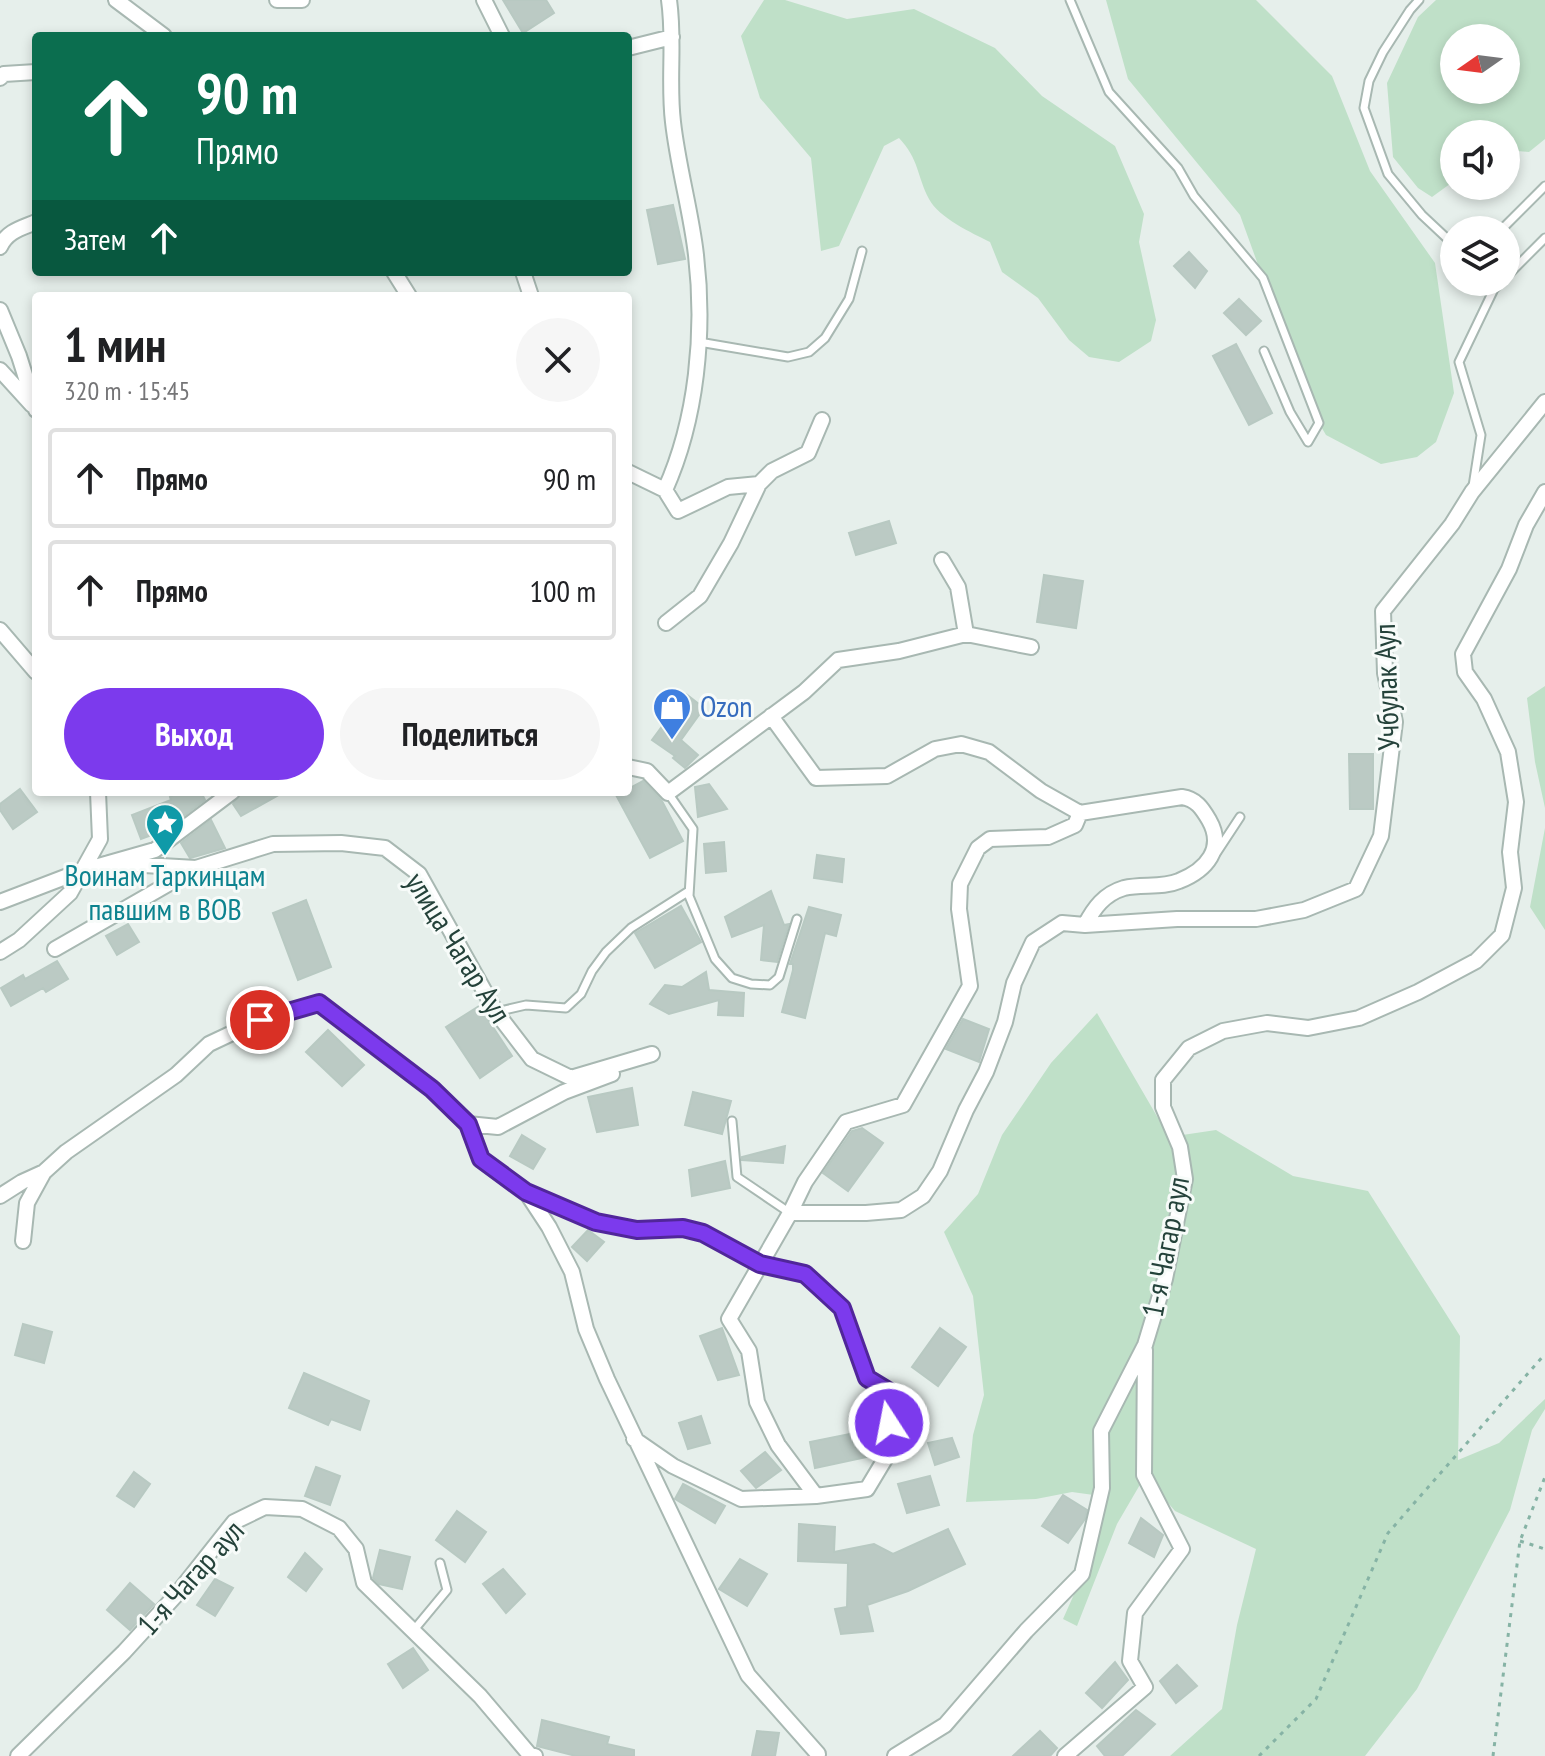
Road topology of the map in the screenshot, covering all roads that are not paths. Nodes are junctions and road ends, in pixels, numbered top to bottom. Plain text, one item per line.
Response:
1 (116, 0) edge
2 (277, 0) edge
3 (302, 0) edge
4 (484, 0) edge
5 (669, 0) edge
6 (1070, 0) edge
7 (1419, 0) edge
8 (159, 32) edge
9 (500, 32) edge
10 (672, 37) junction
11 (632, 47) edge
12 (32, 72) edge
13 (0, 78) edge
14 (1545, 186) edge
15 (1515, 216) edge
16 (32, 223) edge
17 (1440, 232) edge
18 (1545, 238) edge
19 (0, 247) edge
20 (862, 251) dead end
21 (1520, 263) edge
22 (1489, 296) edge
23 (0, 310) edge
24 (697, 342) junction
25 (1264, 351) dead end
26 (0, 370) edge
27 (32, 397) edge
28 (1545, 402) edge
29 (32, 406) edge
30 (822, 420) dead end
31 (632, 474) edge
32 (759, 484) junction
33 (665, 490) junction
34 (1472, 492) junction
35 (1545, 492) edge
36 (942, 560) dead end
37 (666, 623) dead end
38 (0, 630) edge
39 (966, 634) junction
40 (1031, 647) dead end
41 (32, 667) edge
42 (771, 716) junction
43 (632, 768) edge
44 (668, 793) junction
45 (98, 796) edge
46 (227, 796) edge
47 (1080, 813) junction
48 (1240, 817) dead end
49 (1213, 857) junction
50 (109, 863) junction
51 (196, 868) junction
52 (81, 871) junction
53 (689, 891) junction
54 (0, 902) edge
55 (797, 919) dead end
56 (1085, 925) junction
57 (55, 949) dead end
58 (0, 952) edge
59 (496, 1012) junction
60 (732, 1121) dead end
61 (468, 1124) junction
62 (44, 1172) junction
63 (526, 1192) junction
64 (0, 1196) edge
65 (790, 1213) junction
66 (23, 1241) dead end
67 (760, 1264) junction
68 (1145, 1345) junction
69 (634, 1439) junction
70 (816, 1496) junction
71 (440, 1563) dead end
72 (413, 1631) junction
73 (820, 1755) edge
74 (18, 1756) edge
75 (535, 1756) edge
76 (895, 1756) edge
77 (1065, 1756) edge

1 - 8 street
2 - 3 street
4 - 9 street
5 - 10 street
6 - 25 lane
7 - 17 lane
10 - 11 street
10 - 24 street
12 - 13 street
14 - 15 lane
16 - 19 street
18 - 21 lane
20 - 24 lane
22 - 34 lane
23 - 27 street
24 - 33 street
26 - 29 street
28 - 34 street, Учбулак Аул
30 - 32 street
31 - 33 street
32 - 33 street
32 - 37 street
34 - 56 street, Учбулак Аул
35 - 68 street, 1-я Чагар аул
36 - 39 street
38 - 41 street
39 - 40 street
39 - 42 street
42 - 44 street
42 - 47 street
43 - 44 street
44 - 53 lane
45 - 52 street
46 - 50 street
47 - 49 street
47 - 65 street
48 - 49 lane
49 - 56 street
50 - 51 street, улица Чагар Аул
50 - 52 street
51 - 57 street
51 - 59 street, улица Чагар Аул
52 - 54 street
52 - 58 street
53 - 55 lane
53 - 59 lane
56 - 65 street, Учбулак Аул
59 - 61 street, улица Чагар Аул
60 - 65 lane
61 - 62 street
61 - 63 street
62 - 64 street
62 - 66 street
63 - 67 street
63 - 69 street
65 - 67 street
67 - 70 street
67 - 70 street
68 - 76 street, 1-я Чагар аул
68 - 77 street
69 - 70 street
69 - 73 street
71 - 72 lane
72 - 74 street, 1-я Чагар аул
72 - 75 street, 1-я Чагар аул

